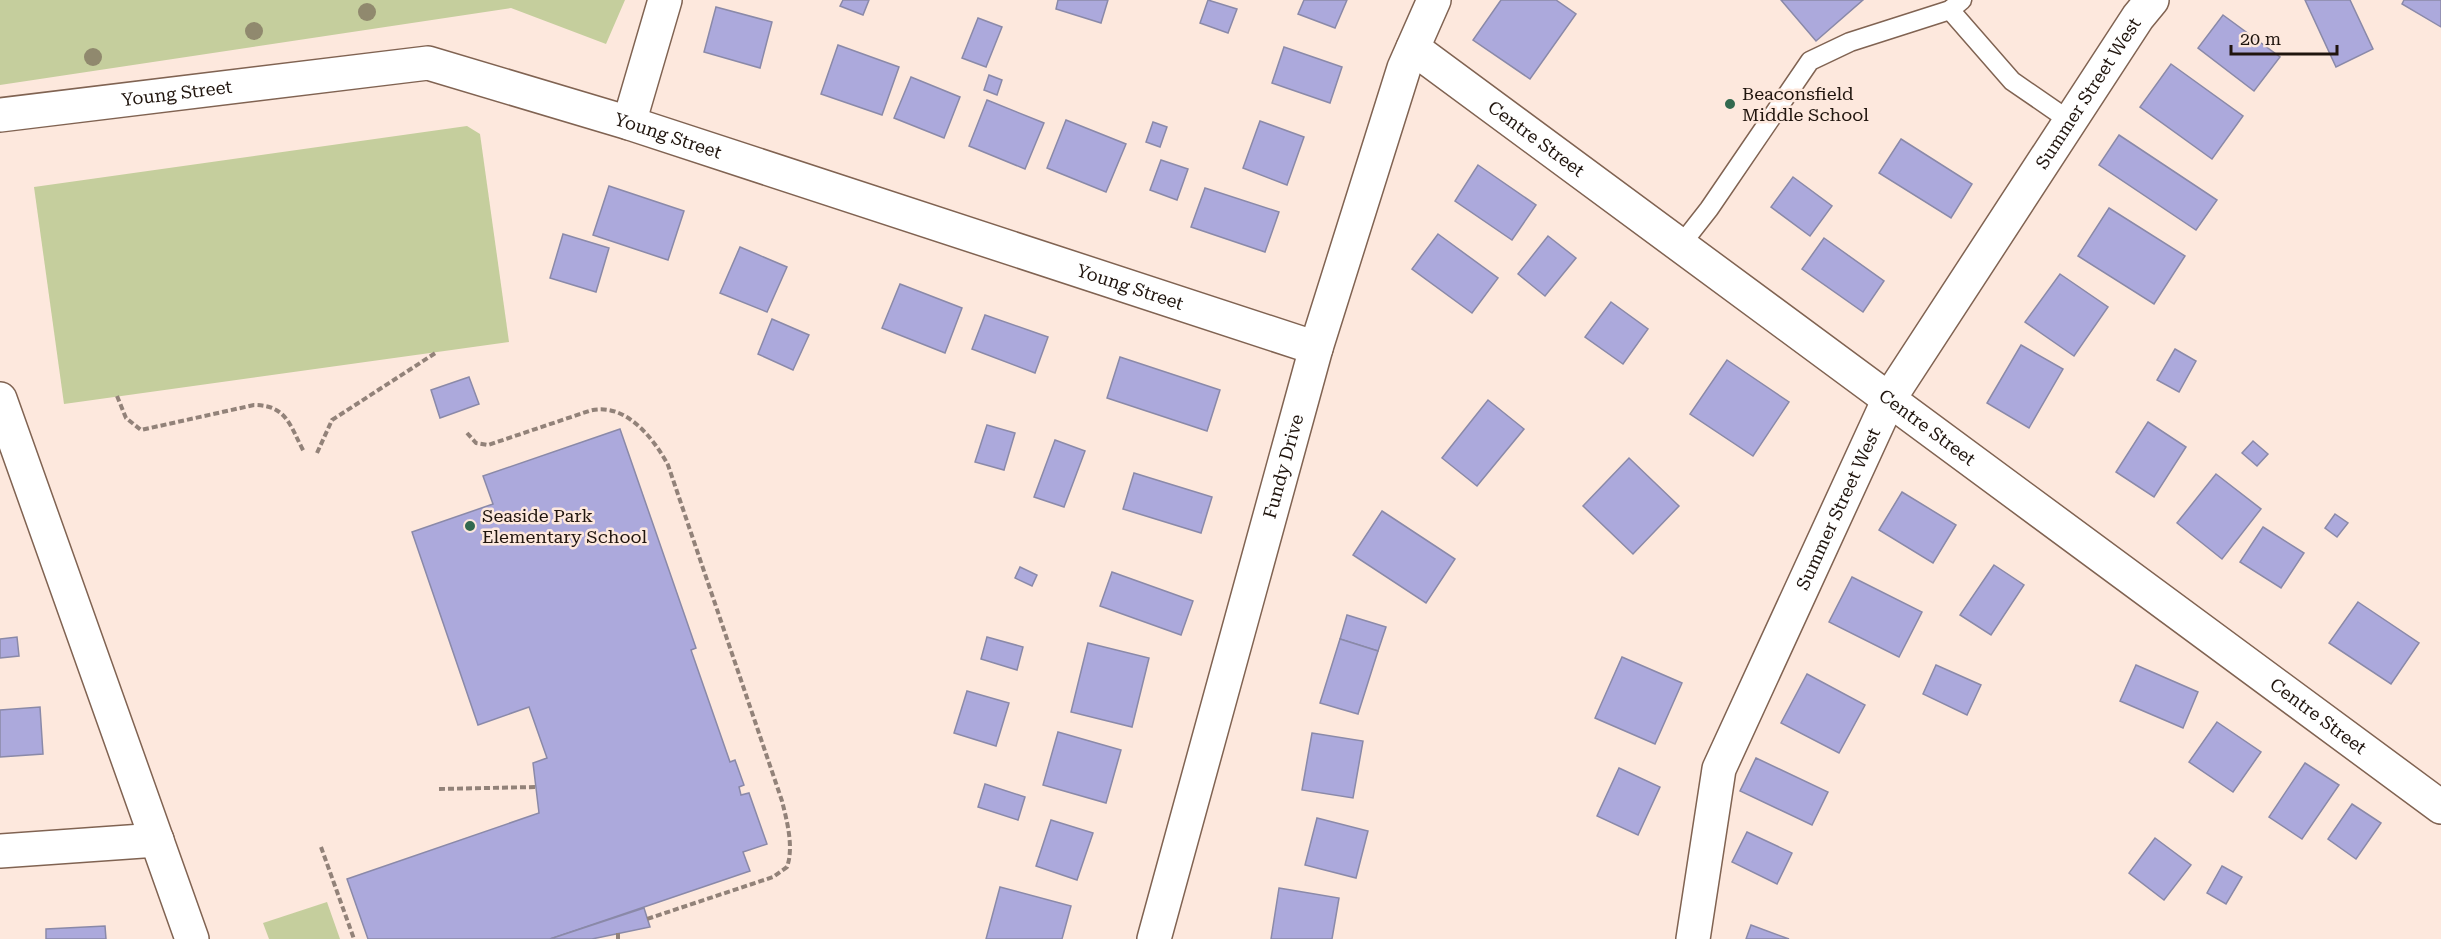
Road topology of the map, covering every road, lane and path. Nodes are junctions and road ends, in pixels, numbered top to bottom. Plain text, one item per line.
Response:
1 (665, 0) edge
2 (1434, 0) edge
3 (2152, 0) edge
4 (1956, 5) edge
5 (1413, 48) junction
6 (0, 115) edge
7 (2070, 121) junction
8 (629, 123) junction
9 (1680, 246) junction
10 (1316, 348) junction
11 (437, 352) dead end
12 (117, 396) dead end
13 (1889, 399) junction
14 (3, 413) edge
15 (467, 433) dead end
16 (304, 452) dead end
17 (317, 453) dead end
18 (536, 787) dead end
19 (439, 789) dead end
20 (2435, 791) edge
21 (157, 840) junction
22 (321, 847) dead end
23 (0, 851) edge
24 (647, 919) dead end
25 (618, 933) dead end
26 (192, 939) edge
27 (354, 939) edge
28 (618, 939) edge
29 (1154, 939) edge
30 (1693, 939) edge

1 - 8 street
2 - 5 street, Fundy Drive
3 - 7 street, Summer Street West
4 - 7 lane
4 - 9 lane
5 - 9 street, Centre Street
5 - 10 street, Fundy Drive
6 - 8 street, Young Street
7 - 13 street, Summer Street West
8 - 10 street, Young Street
9 - 13 street, Centre Street
10 - 29 street, Fundy Drive
11 - 17 path
12 - 16 path
13 - 20 street, Centre Street
13 - 30 street, Summer Street West
14 - 21 street
15 - 24 path
18 - 19 path
21 - 23 street
21 - 26 street
22 - 27 path
25 - 28 path

